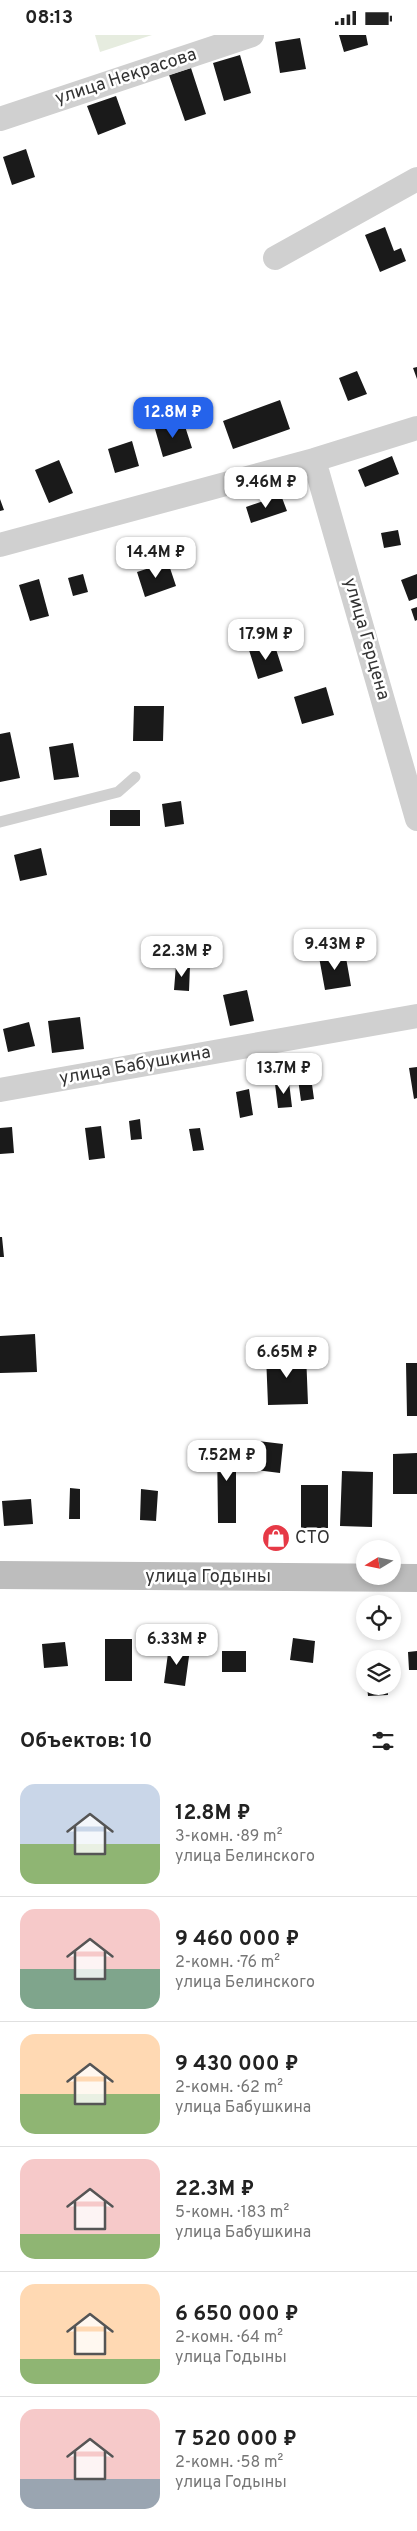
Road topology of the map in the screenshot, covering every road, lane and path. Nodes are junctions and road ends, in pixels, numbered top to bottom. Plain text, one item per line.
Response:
1 (252, 35) edge
2 (0, 119) edge
3 (417, 179) edge
4 (275, 258) dead end
5 (417, 428) edge
6 (314, 460) junction
7 (0, 545) edge
8 (135, 777) dead end
9 (417, 819) edge
10 (0, 822) edge
11 (417, 1016) edge
12 (0, 1090) edge
13 (0, 1575) edge
14 (417, 1578) edge

1 - 2 street, улица Некрасова
3 - 4 street
5 - 6 street
6 - 7 street
6 - 9 street, улица Герцена
8 - 10 lane
11 - 12 street, улица Бабушкина
13 - 14 main road, улица Годыны

